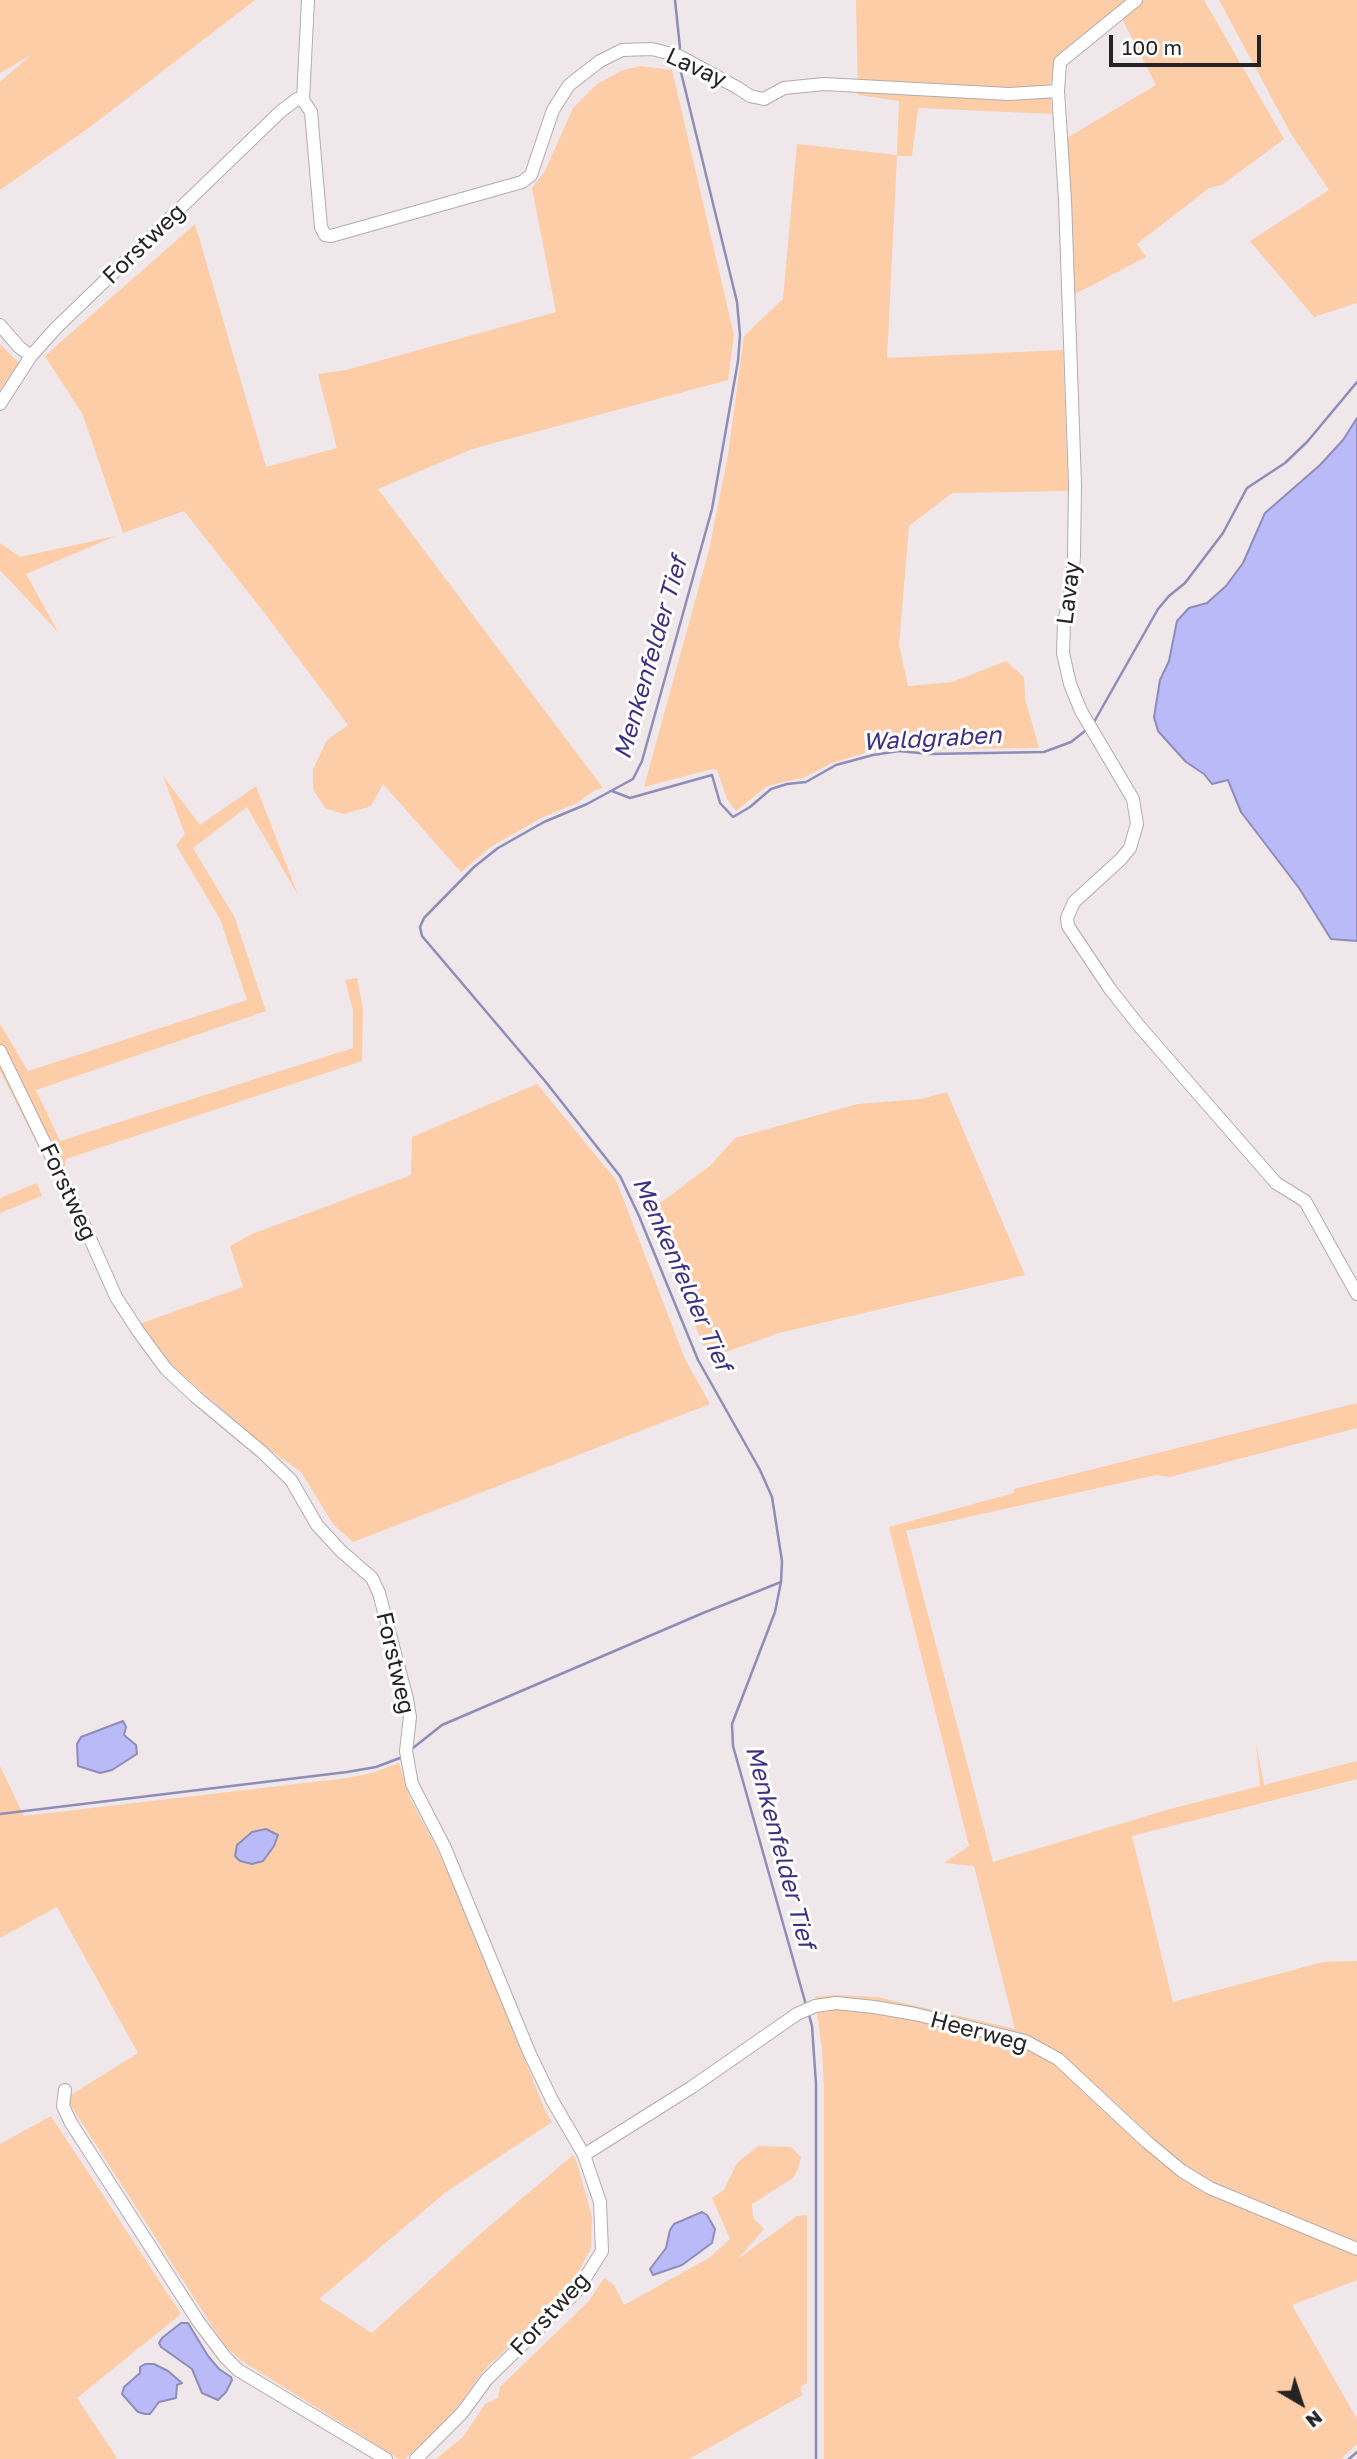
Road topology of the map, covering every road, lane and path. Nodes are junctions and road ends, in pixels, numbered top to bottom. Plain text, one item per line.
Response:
1 (308, 0) edge
2 (1136, 0) edge
3 (1058, 91) junction
4 (303, 100) junction
5 (0, 325) edge
6 (31, 356) junction
7 (0, 404) edge
8 (0, 1051) edge
9 (1357, 1294) edge
10 (65, 2090) dead end
11 (584, 2155) junction
12 (1357, 2249) edge
13 (386, 2459) edge
14 (416, 2459) edge

1 - 4 street
2 - 3 street, Lavay
3 - 4 street, Lavay
3 - 9 street, Lavay
4 - 6 street, Forstweg
5 - 6 street
6 - 7 street, Forstweg
8 - 11 street, Forstweg
10 - 13 street
11 - 12 street, Heerweg
11 - 14 street, Forstweg

